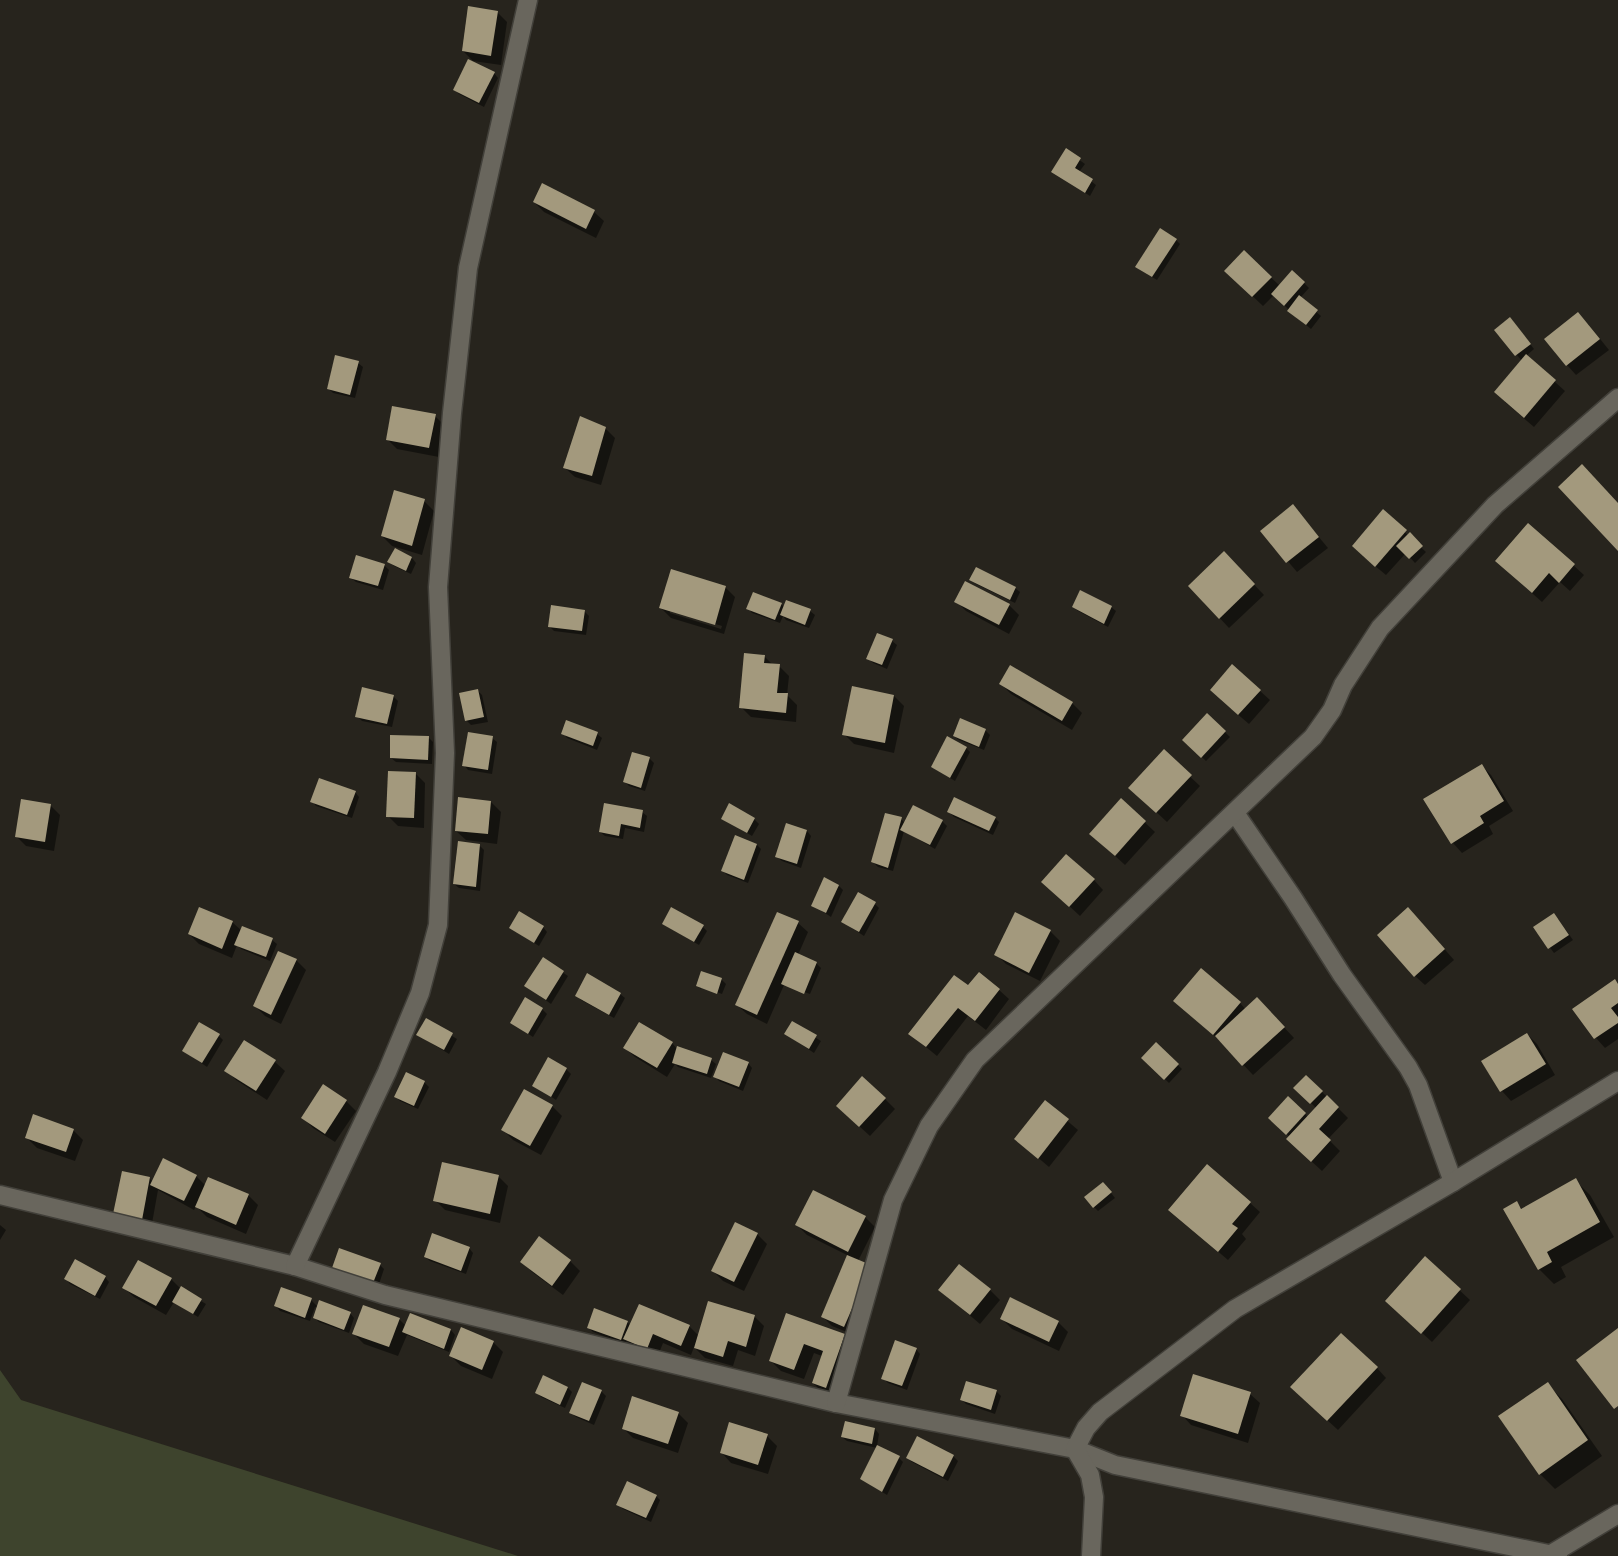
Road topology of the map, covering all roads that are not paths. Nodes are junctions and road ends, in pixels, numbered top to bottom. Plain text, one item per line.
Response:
1 (528, 0) edge
2 (1618, 398) edge
3 (1235, 813) junction
4 (1618, 1081) edge
5 (1453, 1182) junction
6 (0, 1195) edge
7 (295, 1266) junction
8 (836, 1403) junction
9 (1075, 1449) junction
10 (1618, 1514) edge
11 (1552, 1555) edge
12 (1091, 1556) edge

1 - 7 street
2 - 3 street
3 - 5 street
3 - 8 street
4 - 5 street
5 - 9 street
6 - 7 street
7 - 8 street
8 - 9 street
9 - 11 street
9 - 12 street
10 - 11 street

